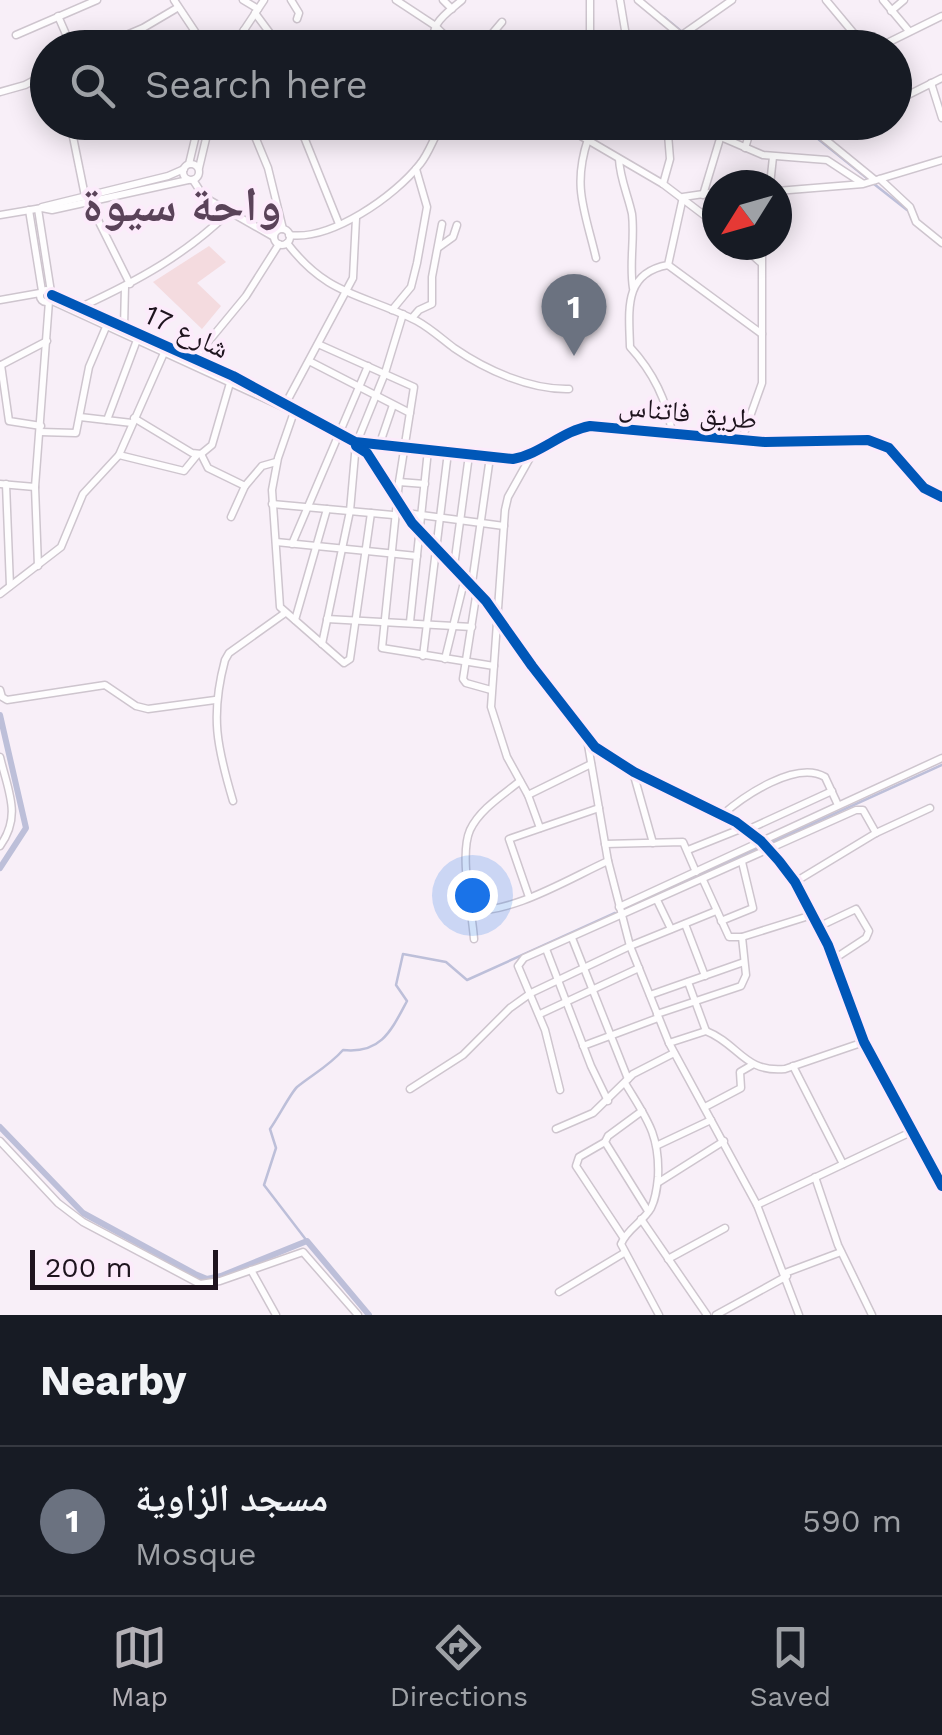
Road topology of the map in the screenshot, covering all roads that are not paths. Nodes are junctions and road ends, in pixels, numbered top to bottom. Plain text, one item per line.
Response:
1 (97, 0) edge
2 (242, 0) edge
3 (264, 0) edge
4 (291, 0) edge
5 (397, 0) edge
6 (442, 0) edge
7 (462, 0) edge
8 (590, 0) edge
9 (620, 0) edge
10 (638, 0) edge
11 (732, 0) edge
12 (826, 0) edge
13 (882, 0) edge
14 (904, 0) edge
15 (176, 4) edge
16 (452, 9) junction
17 (892, 10) junction
18 (256, 11) junction
19 (58, 16) junction
20 (942, 16) edge
21 (297, 18) dead end
22 (502, 22) dead end
23 (434, 25) junction
24 (64, 30) edge
25 (139, 30) edge
26 (193, 30) edge
27 (244, 30) edge
28 (269, 30) edge
29 (433, 30) edge
30 (439, 30) edge
31 (495, 30) edge
32 (590, 30) edge
33 (625, 30) edge
34 (676, 30) edge
35 (689, 30) edge
36 (851, 30) edge
37 (908, 30) edge
38 (911, 30) edge
39 (16, 35) dead end
40 (942, 78) edge
41 (30, 83) edge
42 (931, 83) junction
43 (0, 92) edge
44 (912, 93) edge
45 (940, 103) edge
46 (942, 118) edge
47 (74, 140) edge
48 (195, 140) edge
49 (206, 140) edge
50 (257, 140) edge
51 (305, 140) edge
52 (433, 140) edge
53 (588, 140) joint
54 (668, 140) edge
55 (720, 140) edge
56 (729, 140) edge
57 (747, 140) edge
58 (828, 140) edge
59 (745, 148) junction
60 (773, 157) junction
61 (619, 158) junction
62 (942, 160) edge
63 (187, 167) junction
64 (416, 169) junction
65 (199, 170) junction
66 (710, 170) edge
67 (772, 170) edge
68 (191, 180) junction
69 (878, 180) junction
70 (663, 184) junction
71 (862, 184) junction
72 (792, 190) edge
73 (702, 194) edge
74 (683, 197) junction
75 (87, 199) junction
76 (36, 209) junction
77 (702, 213) edge
78 (228, 214) junction
79 (0, 215) edge
80 (356, 218) junction
81 (339, 224) junction
82 (442, 224) dead end
83 (456, 225) dead end
84 (284, 238) junction
85 (942, 243) edge
86 (439, 247) junction
87 (596, 258) dead end
88 (758, 260) edge
89 (762, 263) joint
90 (668, 265) junction
91 (127, 285) junction
92 (634, 288) junction
93 (346, 294) junction
94 (47, 296) junction
95 (0, 300) edge
96 (81, 307) junction
97 (392, 310) junction
98 (403, 314) junction
99 (412, 318) junction
100 (106, 326) junction
101 (124, 327) junction
102 (763, 334) junction
103 (48, 340) junction
104 (137, 340) junction
105 (318, 344) junction
106 (164, 352) junction
107 (194, 358) junction
108 (308, 361) junction
109 (0, 365) edge
110 (368, 366) junction
111 (385, 373) junction
112 (230, 383) junction
113 (358, 388) junction
114 (569, 389) dead end
115 (2, 395) edge
116 (376, 397) junction
117 (286, 403) junction
118 (393, 406) junction
119 (297, 413) junction
120 (410, 413) junction
121 (80, 417) junction
122 (107, 420) junction
123 (133, 421) junction
124 (40, 429) junction
125 (672, 432) junction
126 (338, 433) junction
127 (742, 439) junction
128 (356, 443) junction
129 (380, 444) junction
130 (405, 446) junction
131 (428, 450) junction
132 (448, 452) junction
133 (533, 452) junction
134 (199, 454) junction
135 (469, 454) junction
136 (119, 455) junction
137 (490, 457) junction
138 (277, 462) junction
139 (399, 482) junction
140 (3, 484) edge
141 (425, 484) junction
142 (245, 486) junction
143 (35, 487) junction
144 (942, 497) edge
145 (396, 499) junction
146 (272, 504) junction
147 (307, 508) junction
148 (327, 509) junction
149 (350, 511) junction
150 (371, 513) junction
151 (405, 513) junction
152 (422, 514) junction
153 (394, 515) junction
154 (441, 516) junction
155 (231, 517) dead end
156 (460, 519) junction
157 (480, 522) junction
158 (504, 526) junction
159 (420, 532) junction
160 (276, 542) junction
161 (292, 544) junction
162 (316, 547) junction
163 (342, 549) junction
164 (366, 550) junction
165 (437, 550) junction
166 (390, 552) junction
167 (417, 556) junction
168 (38, 566) junction
169 (454, 567) junction
170 (465, 577) junction
171 (10, 587) junction
172 (475, 587) junction
173 (0, 594) edge
174 (285, 613) junction
175 (499, 618) junction
176 (327, 619) junction
177 (354, 619) junction
178 (295, 620) junction
179 (382, 620) junction
180 (410, 622) junction
181 (428, 622) junction
182 (453, 625) junction
183 (472, 627) junction
184 (322, 644) junction
185 (423, 656) junction
186 (444, 659) junction
187 (466, 662) junction
188 (494, 666) junction
189 (0, 690) edge
190 (491, 690) junction
191 (215, 700) junction
192 (587, 738) junction
193 (0, 757) edge
194 (942, 758) edge
195 (592, 764) junction
196 (633, 772) junction
197 (520, 781) junction
198 (832, 790) junction
199 (528, 795) junction
200 (233, 801) dead end
201 (838, 806) junction
202 (599, 808) junction
203 (930, 808) dead end
204 (722, 814) junction
205 (540, 828) junction
206 (746, 828) junction
207 (876, 833) junction
208 (762, 841) junction
209 (653, 843) junction
210 (605, 844) junction
211 (0, 846) edge
212 (688, 850) junction
213 (768, 850) junction
214 (608, 861) junction
215 (742, 862) junction
216 (696, 872) junction
217 (703, 880) junction
218 (794, 882) junction
219 (528, 897) junction
220 (657, 900) junction
221 (469, 911) junction
222 (620, 911) junction
223 (716, 911) junction
224 (812, 916) junction
225 (721, 921) junction
226 (685, 924) junction
227 (818, 927) junction
228 (671, 929) junction
229 (742, 937) junction
230 (474, 938) dead end
231 (572, 938) junction
232 (630, 946) junction
233 (546, 949) junction
234 (834, 958) junction
235 (744, 962) junction
236 (583, 966) junction
237 (639, 968) junction
238 (705, 976) junction
239 (558, 978) junction
240 (688, 982) junction
241 (593, 990) junction
242 (531, 993) junction
243 (650, 995) junction
244 (566, 1002) junction
245 (696, 1002) junction
246 (540, 1014) junction
247 (658, 1016) junction
248 (706, 1031) junction
249 (612, 1036) junction
250 (864, 1042) junction
251 (669, 1043) junction
252 (583, 1046) junction
253 (674, 1053) junction
254 (752, 1065) junction
255 (793, 1066) junction
256 (626, 1081) junction
257 (410, 1089) dead end
258 (560, 1090) dead end
259 (608, 1101) junction
260 (704, 1107) junction
261 (642, 1111) junction
262 (712, 1120) junction
263 (556, 1129) dead end
264 (911, 1132) junction
265 (724, 1140) junction
266 (0, 1141) edge
267 (605, 1142) junction
268 (658, 1145) junction
269 (4, 1151) edge
270 (843, 1164) junction
271 (815, 1178) junction
272 (942, 1182) edge
273 (658, 1183) junction
274 (757, 1205) junction
275 (649, 1212) junction
276 (641, 1220) junction
277 (725, 1228) dead end
278 (623, 1237) junction
279 (841, 1252) junction
280 (624, 1253) junction
281 (668, 1259) junction
282 (251, 1270) junction
283 (786, 1275) junction
284 (560, 1292) dead end
285 (276, 1315) edge
286 (358, 1315) edge
287 (659, 1315) edge
288 (707, 1315) edge
289 (716, 1315) edge
290 (799, 1315) edge
291 (872, 1315) edge

1 - 19 street
2 - 18 street
3 - 18 street
4 - 21 street
5 - 23 street
6 - 16 street
7 - 16 street
8 - 32 street
9 - 33 street
10 - 34 street
11 - 35 street
12 - 36 street
13 - 17 street
14 - 17 street
15 - 25 street
15 - 26 street
16 - 23 street
17 - 37 street
18 - 27 street
18 - 28 street
19 - 24 street
19 - 39 street
20 - 38 street
22 - 31 street
23 - 29 street
23 - 30 street
40 - 42 street
41 - 43 street
42 - 44 street
42 - 45 street
45 - 46 street
47 - 75 street
48 - 63 street
49 - 65 street
50 - 84 street
51 - 81 street
52 - 64 street
53 - 61 street
53 - 87 street
54 - 70 street
55 - 66 street
56 - 59 street
57 - 59 street
58 - 69 street
59 - 60 street
60 - 67 street
60 - 71 street
61 - 70 street
61 - 92 street
62 - 69 street
63 - 65 street
63 - 68 street
63 - 75 street
64 - 80 street
64 - 97 street
65 - 68 street
68 - 75 street
68 - 78 street
69 - 71 street
69 - 85 street
70 - 74 street
71 - 72 street
73 - 74 street
74 - 77 street
74 - 90 street
75 - 76 street
75 - 91 street
76 - 79 street
76 - 94 street
78 - 84 street
78 - 91 street
80 - 81 street
80 - 93 street
81 - 84 street
82 - 86 street
83 - 86 street
84 - 93 street
84 - 107 street
86 - 99 street
88 - 89 street
89 - 102 street
90 - 92 street
90 - 102 street
91 - 96 street
91 - 101 street
92 - 125 street
93 - 97 street
93 - 105 street
94 - 95 street
94 - 96 street, شارع 17
94 - 100 street, شارع 17
94 - 103 street
96 - 101 street, شارع 17
97 - 98 street
98 - 99 street
98 - 111 street
99 - 114 street
100 - 104 street, شارع 17
100 - 121 street
101 - 107 street, شارع 17
102 - 127 street
103 - 109 street
103 - 124 street
104 - 106 street, شارع 17
104 - 122 street
105 - 108 street
105 - 110 street
106 - 112 street, شارع 17
106 - 123 street
107 - 117 street, شارع 17
108 - 113 street
108 - 117 street
109 - 115 street
110 - 111 street
110 - 113 street
111 - 116 street
111 - 120 street
112 - 119 street, شارع 17
112 - 134 street
113 - 116 street
113 - 126 street
115 - 124 street
116 - 118 street
116 - 128 street
117 - 119 street, شارع 17
118 - 120 street
118 - 129 street
119 - 126 street, شارع 17
119 - 138 street
120 - 130 street
121 - 122 street
121 - 124 street
122 - 123 street
123 - 134 street
123 - 136 street
124 - 143 street
125 - 127 street, طريق فاتناس
125 - 133 street, طريق فاتناس
126 - 128 street, شارع 17
126 - 147 street
127 - 144 street, طريق فاتناس
128 - 129 street, طريق فاتناس
128 - 145 street
128 - 149 street
129 - 130 street, طريق فاتناس
130 - 131 street, طريق فاتناس
130 - 139 street
131 - 132 street, طريق فاتناس
131 - 141 street
132 - 135 street, طريق فاتناس
132 - 154 street
133 - 137 street, طريق فاتناس
133 - 158 street
134 - 136 street
134 - 142 street
135 - 137 street, طريق فاتناس
135 - 156 street
136 - 168 street
137 - 157 street
138 - 142 street
138 - 146 street
139 - 141 street
139 - 145 street
140 - 143 street
140 - 171 street
141 - 152 street
142 - 155 street
143 - 168 street
145 - 151 street
145 - 153 street
146 - 147 street
146 - 160 street
147 - 148 street
147 - 161 street
148 - 149 street
148 - 162 street
149 - 150 street
149 - 163 street
150 - 153 street
150 - 164 street
151 - 152 street
151 - 159 street
152 - 154 street
152 - 159 street
153 - 166 street
154 - 156 street
154 - 165 street
156 - 157 street
156 - 169 street
157 - 158 street
157 - 172 street
158 - 175 street
159 - 165 street
159 - 167 street
160 - 161 street
160 - 174 street
161 - 162 street
162 - 163 street
162 - 178 street
163 - 164 street
163 - 176 street
164 - 166 street
164 - 177 street
165 - 169 street
165 - 181 street
166 - 167 street
166 - 179 street
167 - 180 street
168 - 171 street
169 - 170 street
170 - 172 street
170 - 182 street
171 - 173 street
172 - 175 street
172 - 183 street
174 - 178 street
174 - 191 street
175 - 188 street
175 - 192 street
176 - 177 street
176 - 184 street
177 - 179 street
177 - 184 street
178 - 184 street
179 - 180 street
179 - 185 street
180 - 181 street
181 - 182 street
181 - 185 street
182 - 183 street
182 - 186 street
183 - 187 street
185 - 186 street
186 - 187 street
187 - 188 street
187 - 190 street
188 - 190 street
189 - 191 street
190 - 197 street
191 - 200 street
192 - 195 street
192 - 196 street
193 - 211 street
194 - 201 street
195 - 199 street
195 - 202 street
196 - 204 street
196 - 209 street
197 - 199 street
197 - 221 street
198 - 201 street
198 - 204 street
198 - 206 street
199 - 205 street
201 - 208 street
202 - 205 street
202 - 210 street
203 - 207 street
204 - 206 street
205 - 219 street
206 - 208 street
206 - 212 street
207 - 213 street
207 - 218 street
208 - 213 street
208 - 216 street
209 - 210 street
209 - 212 street
210 - 214 street
212 - 216 street
213 - 215 street
213 - 218 street
214 - 219 street
214 - 222 street
215 - 217 street
215 - 225 street
216 - 222 street
217 - 220 street
217 - 223 street
218 - 224 street
219 - 221 street
220 - 222 street
220 - 228 street
221 - 230 street
222 - 231 street
222 - 232 street
223 - 225 street
223 - 226 street
224 - 227 street
224 - 229 street
225 - 229 street
226 - 228 street
226 - 238 street
227 - 234 street
227 - 234 street
228 - 232 street
229 - 235 street
231 - 233 street
231 - 236 street
232 - 236 street
232 - 237 street
233 - 239 street
233 - 242 street
234 - 250 street
235 - 238 street
235 - 245 street
236 - 239 street
236 - 241 street
237 - 241 street
237 - 243 street
238 - 240 street
239 - 242 street
239 - 244 street
240 - 243 street
240 - 245 street
241 - 244 street
241 - 249 street
242 - 246 street
242 - 257 street
243 - 247 street
244 - 246 street
244 - 252 street
245 - 247 street
245 - 248 street
246 - 258 street
247 - 249 street
247 - 251 street
248 - 251 street
248 - 254 street
249 - 252 street
249 - 256 street
250 - 255 street
250 - 264 street
251 - 253 street
252 - 259 street
253 - 256 street
253 - 260 street
254 - 255 street
254 - 260 street
255 - 270 street
256 - 259 street
256 - 261 street
259 - 263 street
260 - 262 street
261 - 267 street
261 - 268 street
262 - 265 street
262 - 268 street
264 - 270 street
264 - 272 street
265 - 273 street
265 - 274 street
266 - 269 street
267 - 275 street
267 - 278 street
268 - 273 street
269 - 282 street
270 - 271 street
271 - 274 street
271 - 279 street
273 - 275 street
274 - 283 street
275 - 276 street
276 - 278 street
276 - 281 street
277 - 281 street
278 - 280 street
279 - 283 street
279 - 291 street
280 - 284 street
280 - 287 street
281 - 288 street
282 - 285 street
282 - 286 street
283 - 289 street
283 - 290 street

